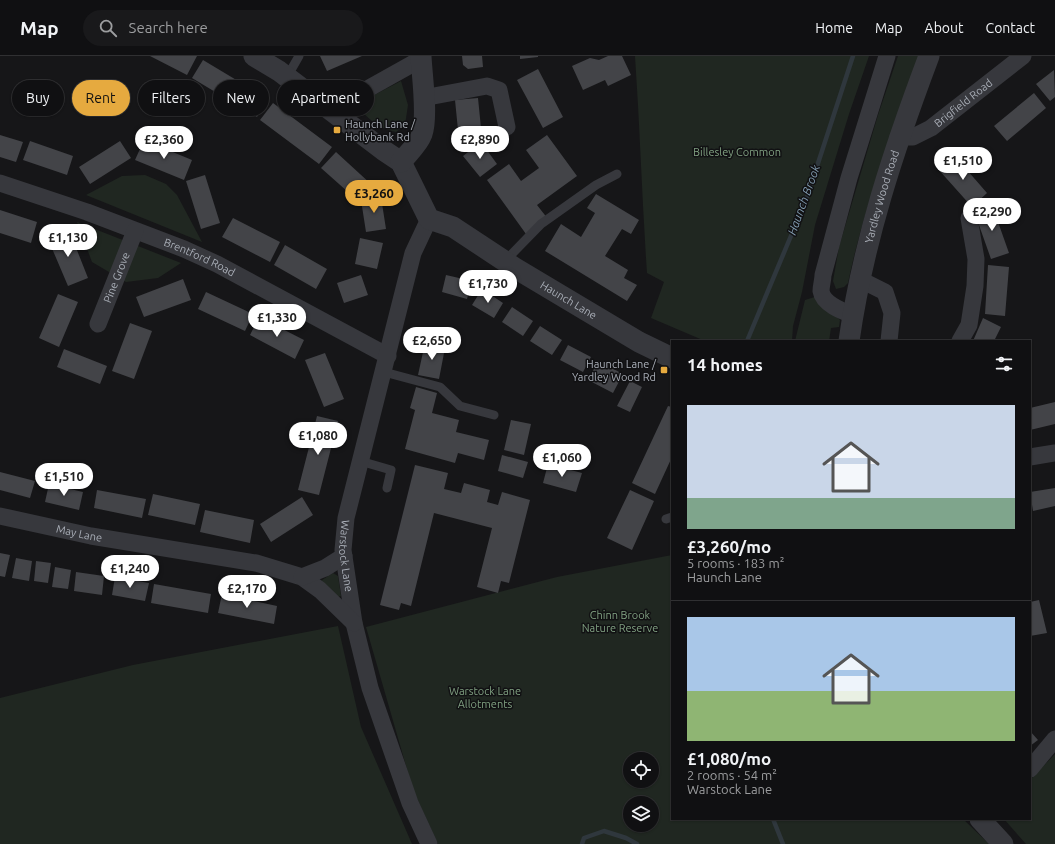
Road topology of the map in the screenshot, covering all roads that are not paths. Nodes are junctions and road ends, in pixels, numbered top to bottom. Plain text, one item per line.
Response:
1 (254, 56) edge
2 (299, 56) edge
3 (887, 56) edge
4 (929, 56) edge
5 (1023, 56) edge
6 (421, 58) edge
7 (287, 77) junction
8 (291, 80) edge
9 (374, 85) edge
10 (423, 98) junction
11 (338, 116) edge
12 (507, 127) dead end
13 (898, 137) junction
14 (401, 162) junction
15 (617, 174) dead end
16 (0, 183) edge
17 (969, 218) dead end
18 (429, 219) junction
19 (135, 231) junction
20 (505, 261) junction
21 (859, 279) junction
22 (853, 315) junction
23 (98, 324) dead end
24 (849, 340) edge
25 (888, 340) edge
26 (961, 340) edge
27 (671, 358) edge
28 (386, 364) junction
29 (494, 415) dead end
30 (1055, 453) edge
31 (1031, 457) edge
32 (360, 461) junction
33 (387, 488) dead end
34 (0, 516) edge
35 (344, 556) junction
36 (302, 577) junction
37 (354, 622) junction
38 (1055, 739) edge
39 (1031, 768) edge
40 (982, 820) edge
41 (429, 844) edge
42 (1003, 844) edge

1 - 7 street
2 - 7 lane
3 - 22 street
4 - 13 street, Yardley Wood Road
5 - 13 street, Brigfield Road
6 - 9 street
6 - 10 street
7 - 8 street
10 - 12 street
10 - 14 street
11 - 14 street
13 - 21 street, Yardley Wood Road
14 - 18 street
15 - 20 lane
16 - 19 street, Brentford Road
17 - 26 street
18 - 20 street, Haunch Lane
18 - 28 street, Warstock Lane
19 - 23 street, Pine Grove
19 - 28 street, Brentford Road
20 - 27 street, Haunch Lane
21 - 22 street, Yardley Wood Road
21 - 25 street
22 - 24 street, Yardley Wood Road
28 - 29 lane
28 - 32 street, Warstock Lane
30 - 31 street
32 - 33 lane
32 - 35 street, Warstock Lane
34 - 36 street, May Lane
35 - 36 street
35 - 37 street, Warstock Lane
36 - 37 street, May Lane
37 - 41 street, Warstock Lane
38 - 39 street
40 - 42 street

